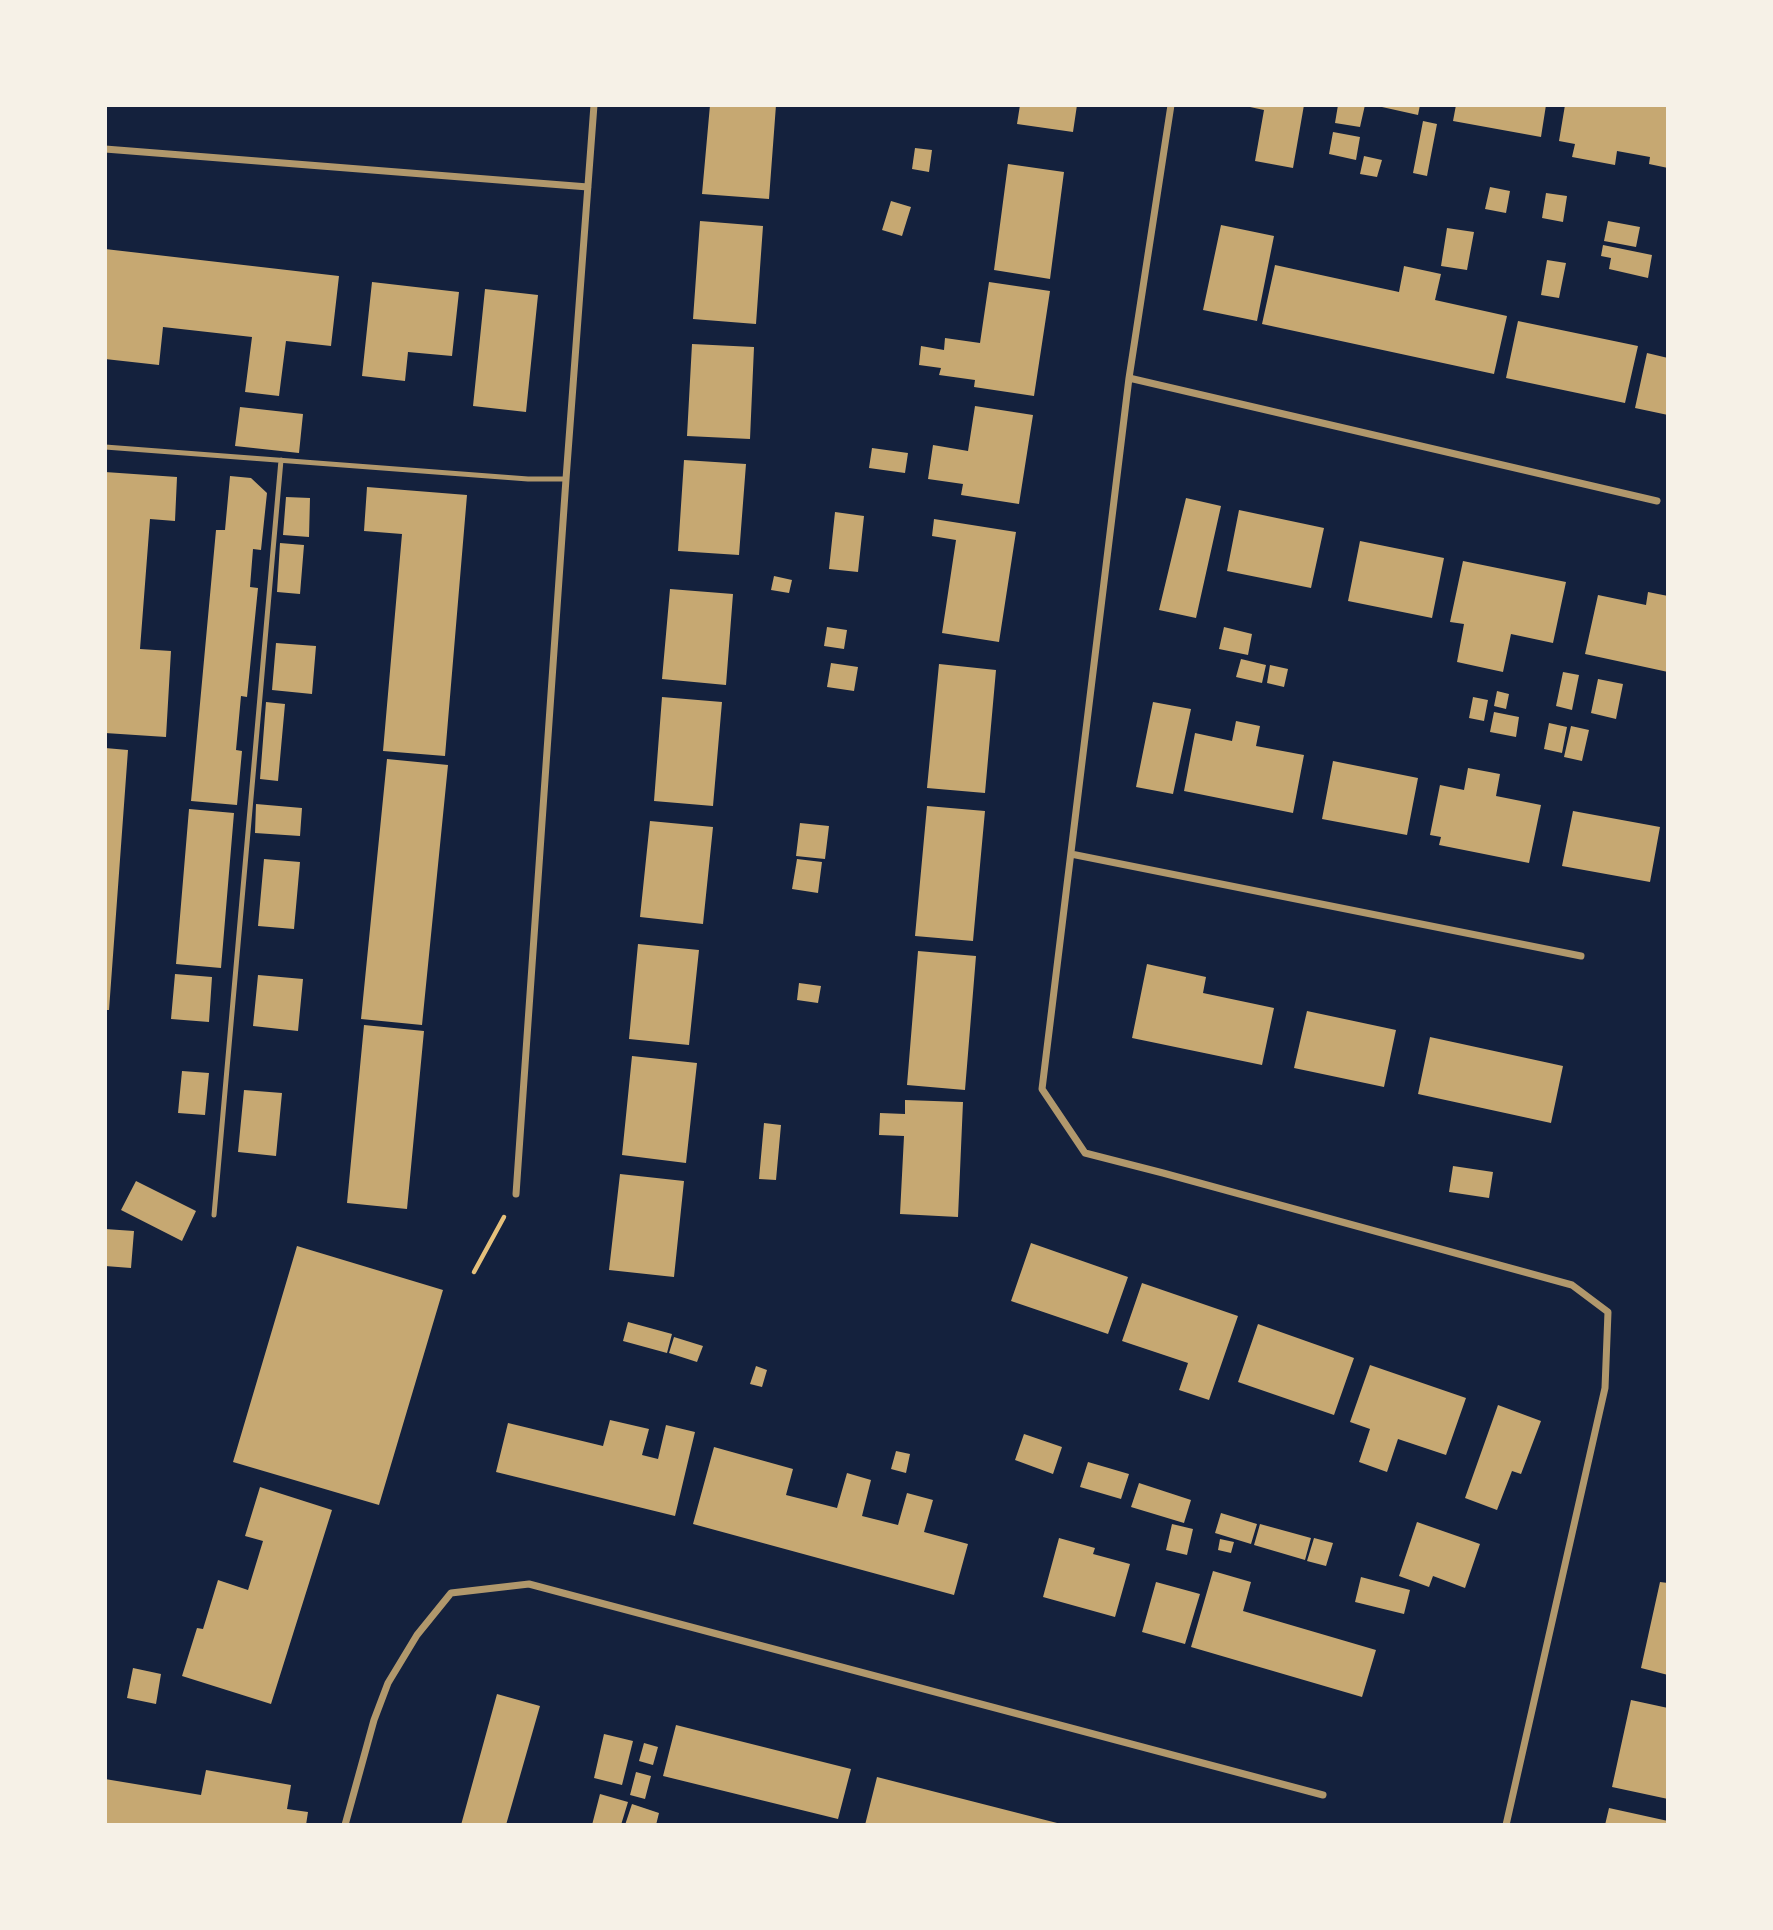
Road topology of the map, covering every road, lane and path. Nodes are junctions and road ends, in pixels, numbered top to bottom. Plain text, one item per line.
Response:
1 (594, 105) edge
2 (1171, 105) edge
3 (105, 149) edge
4 (588, 187) junction
5 (1129, 378) junction
6 (105, 447) edge
7 (281, 460) junction
8 (565, 479) junction
9 (1657, 500) dead end
10 (1071, 854) junction
11 (1581, 956) dead end
12 (516, 1194) joint
13 (215, 1215) dead end
14 (474, 1272) dead end
15 (1323, 1795) dead end
16 (345, 1825) edge
17 (1506, 1825) edge

1 - 4 street
2 - 5 street
3 - 4 street
4 - 8 street
5 - 9 street
5 - 10 street
6 - 7 lane
7 - 8 lane
7 - 13 lane
8 - 12 street
10 - 11 street
10 - 17 street
12 - 14 path
15 - 16 street

